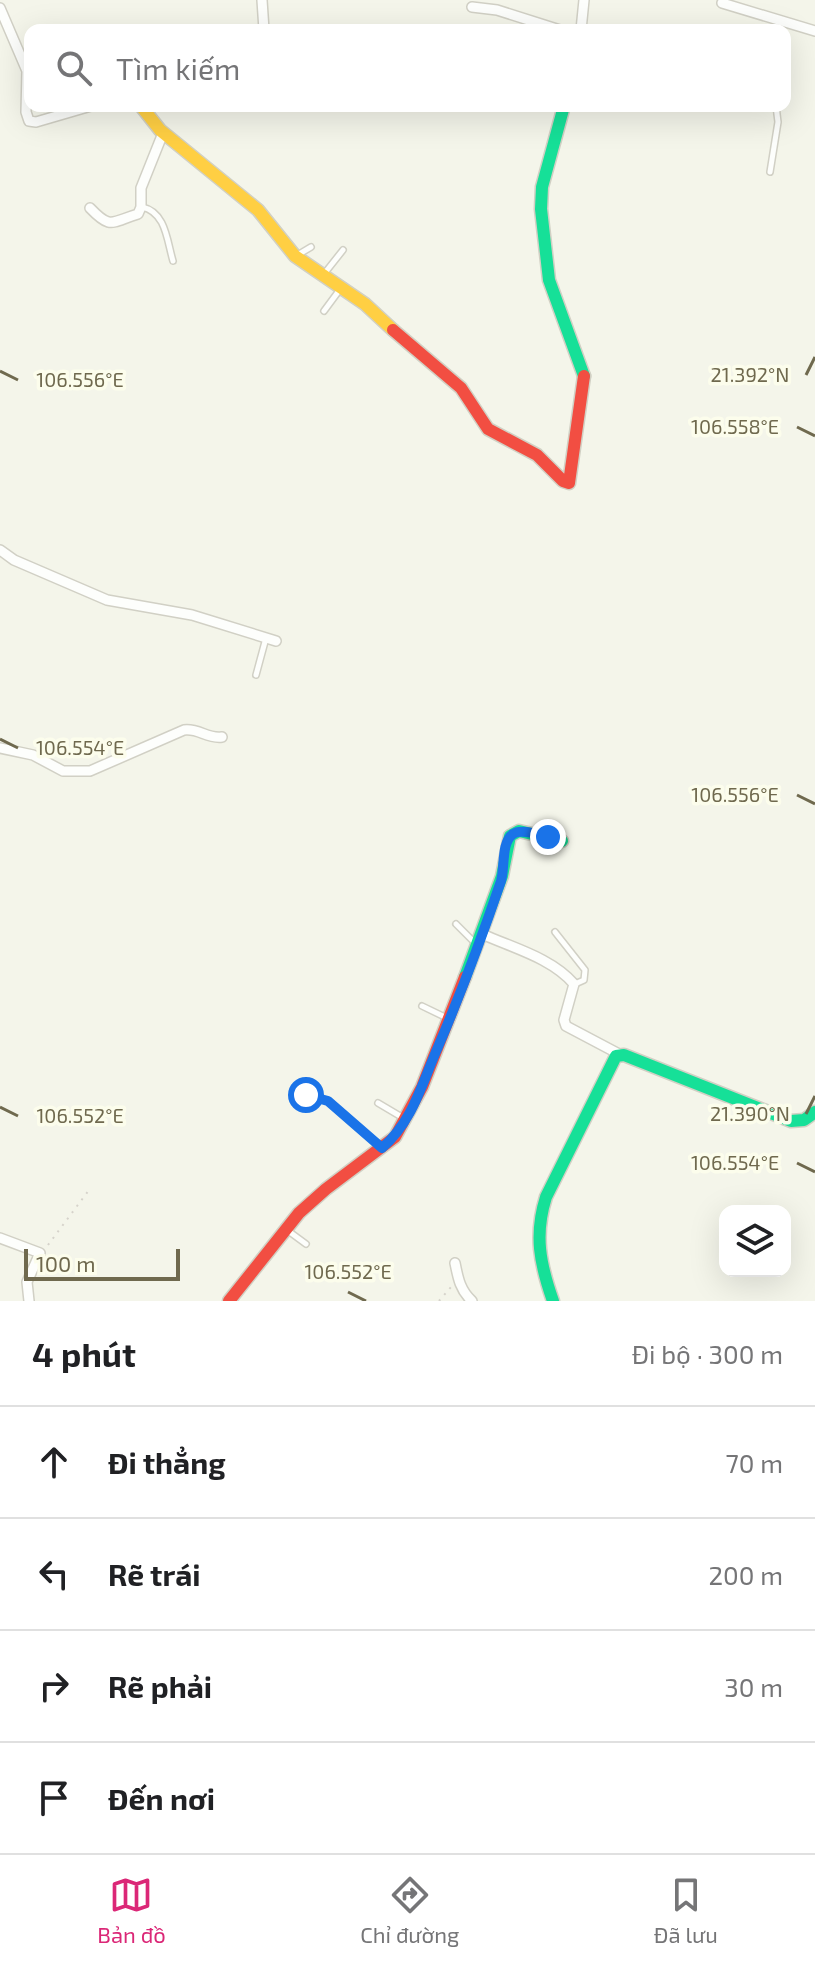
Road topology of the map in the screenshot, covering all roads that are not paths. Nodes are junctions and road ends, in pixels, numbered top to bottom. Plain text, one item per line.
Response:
1 (262, 0) edge
2 (584, 0) edge
3 (722, 3) dead end
4 (472, 7) dead end
5 (0, 8) edge
6 (264, 24) edge
7 (541, 24) edge
8 (582, 24) edge
9 (815, 31) edge
10 (24, 64) edge
11 (26, 112) edge
12 (70, 112) edge
13 (146, 112) edge
14 (562, 112) edge
15 (777, 112) edge
16 (163, 133) junction
17 (770, 172) dead end
18 (141, 207) junction
19 (90, 208) dead end
20 (311, 247) dead end
21 (343, 250) dead end
22 (295, 256) junction
23 (173, 261) dead end
24 (324, 274) junction
25 (342, 287) junction
26 (324, 311) dead end
27 (0, 550) edge
28 (271, 639) joint
29 (256, 675) dead end
30 (222, 737) dead end
31 (0, 748) edge
32 (562, 841) dead end
33 (456, 924) dead end
34 (555, 932) dead end
35 (480, 940) junction
36 (574, 984) junction
37 (422, 1006) dead end
38 (449, 1019) junction
39 (619, 1054) junction
40 (306, 1095) dead end
41 (378, 1103) dead end
42 (815, 1112) edge
43 (406, 1120) junction
44 (382, 1148) junction
45 (286, 1230) junction
46 (0, 1238) edge
47 (306, 1244) dead end
48 (455, 1263) dead end
49 (548, 1299) edge
50 (29, 1301) edge
51 (229, 1301) edge
52 (472, 1301) edge

1 - 6 street
2 - 8 street
3 - 9 street
4 - 7 street
5 - 10 street
11 - 12 street
13 - 16 street
14 - 25 street
15 - 17 lane
16 - 18 street
16 - 22 street
18 - 19 street
18 - 23 lane
20 - 22 lane
21 - 24 lane
22 - 24 street
24 - 25 street
25 - 26 lane
27 - 28 street
28 - 29 lane
30 - 31 street
32 - 35 street
33 - 35 lane
34 - 36 lane
35 - 36 street
35 - 38 street
36 - 39 street
37 - 38 lane
38 - 43 street
39 - 42 street
39 - 49 street
40 - 44 lane
41 - 43 lane
43 - 44 street
44 - 45 street
45 - 47 lane
45 - 51 street
46 - 50 street
48 - 52 street

